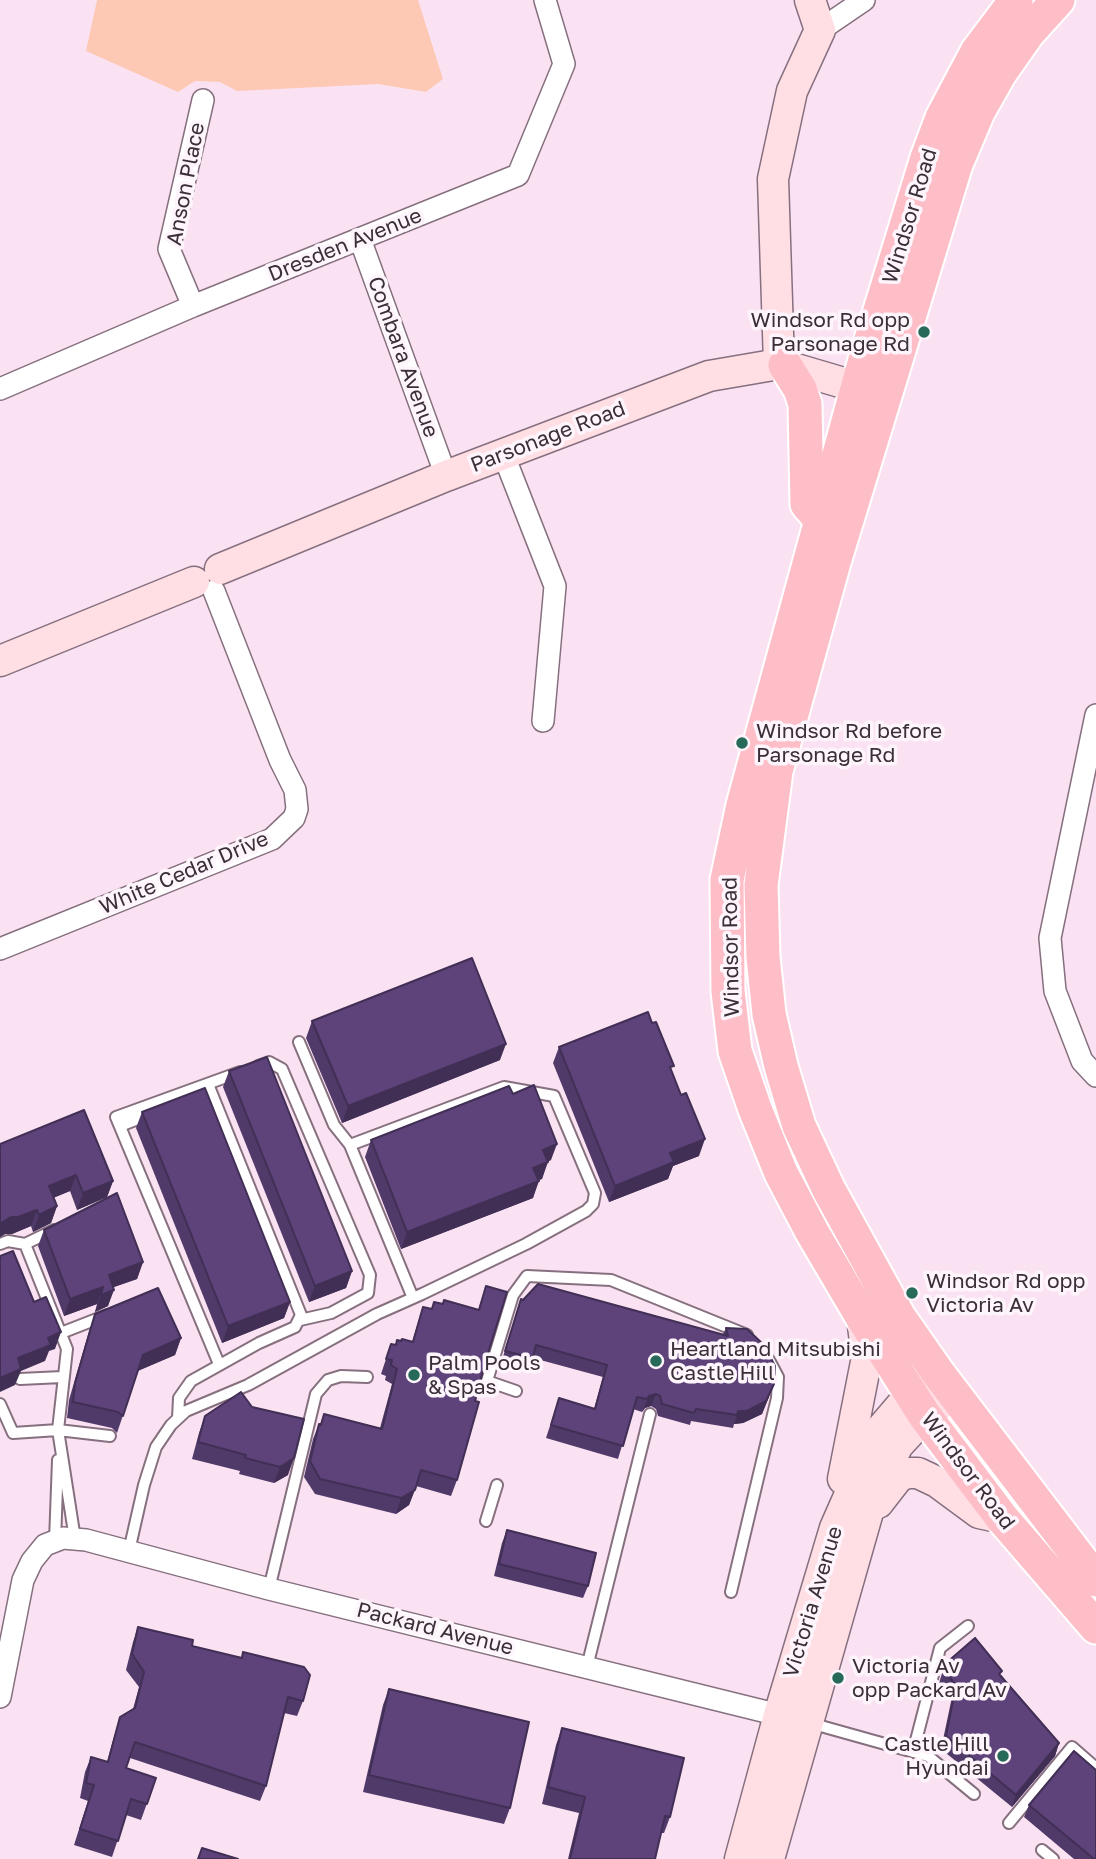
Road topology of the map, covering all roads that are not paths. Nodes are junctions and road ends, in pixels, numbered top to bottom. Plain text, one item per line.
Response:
1 (545, 0) edge
2 (810, 0) edge
3 (864, 0) edge
4 (1016, 0) edge
5 (1058, 0) edge
6 (820, 30) junction
7 (203, 100) dead end
8 (360, 239) junction
9 (193, 306) junction
10 (782, 364) junction
11 (1, 386) edge
12 (871, 391) junction
13 (504, 456) junction
14 (446, 476) junction
15 (822, 521) junction
16 (210, 581) junction
17 (0, 661) edge
18 (1096, 715) edge
19 (543, 721) dead end
20 (0, 949) edge
21 (299, 1042) dead end
22 (1096, 1076) edge
23 (209, 1088) junction
24 (350, 1145) junction
25 (59, 1227) edge
26 (0, 1244) edge
27 (25, 1244) junction
28 (0, 1250) edge
29 (413, 1298) junction
30 (124, 1309) edge
31 (862, 1317) junction
32 (300, 1320) junction
33 (61, 1334) junction
34 (219, 1364) junction
35 (62, 1377) junction
36 (367, 1377) dead end
37 (20, 1379) edge
38 (945, 1384) junction
39 (516, 1391) dead end
40 (0, 1404) edge
41 (918, 1405) junction
42 (650, 1414) dead end
43 (178, 1418) junction
44 (58, 1430) junction
45 (110, 1436) dead end
46 (496, 1485) dead end
47 (1002, 1518) junction
48 (486, 1521) dead end
49 (850, 1526) junction
50 (64, 1539) junction
51 (129, 1552) junction
52 (1096, 1580) edge
53 (269, 1588) junction
54 (731, 1592) dead end
55 (968, 1626) dead end
56 (1096, 1627) edge
57 (587, 1667) junction
58 (0, 1697) edge
59 (793, 1719) junction
60 (913, 1752) junction
61 (1096, 1768) edge
62 (974, 1794) dead end
63 (1009, 1823) dead end
64 (1042, 1850) dead end
65 (740, 1859) edge
66 (769, 1859) edge
67 (1053, 1859) edge

1 - 8 street, Dresden Avenue
2 - 6 street
3 - 6 street
4 - 12 main road, Windsor Road
5 - 12 main road, Windsor Road
6 - 10 street
7 - 9 street, Anson Place
8 - 9 street, Dresden Avenue
8 - 14 street, Combara Avenue
9 - 11 street, Dresden Avenue
10 - 12 street, Parsonage Road
10 - 13 street, Parsonage Road
10 - 15 main road
12 - 15 main road, Windsor Road
12 - 38 main road, Windsor Road
13 - 14 street, Parsonage Road
13 - 19 street
14 - 16 street, Parsonage Road
15 - 31 main road, Windsor Road
16 - 17 street, Parsonage Road
16 - 20 street, White Cedar Drive
18 - 22 street
21 - 24 lane
23 - 32 lane
23 - 32 lane
23 - 34 lane
24 - 29 lane
24 - 29 lane
25 - 27 lane
26 - 27 lane
27 - 33 lane
28 - 35 lane
29 - 43 lane
30 - 33 lane
31 - 41 main road, Windsor Road
31 - 49 street
32 - 34 lane
33 - 44 lane
34 - 43 lane
35 - 37 lane
35 - 44 lane
36 - 53 lane
38 - 41 street, Victoria Avenue
38 - 52 main road, Windsor Road
39 - 54 lane
40 - 44 lane
41 - 47 main road, Windsor Road
41 - 49 street, Victoria Avenue
42 - 57 lane
43 - 51 lane
44 - 45 lane
44 - 50 lane
44 - 50 lane
46 - 48 lane
47 - 49 street
47 - 56 main road, Windsor Road
49 - 59 street, Victoria Avenue
50 - 51 street, Packard Avenue
50 - 58 street
51 - 53 street, Packard Avenue
53 - 57 street, Packard Avenue
55 - 60 lane
57 - 59 street, Packard Avenue
59 - 60 lane
59 - 65 street, Victoria Avenue
59 - 66 street, Victoria Avenue
60 - 62 lane
61 - 63 lane
64 - 67 lane

